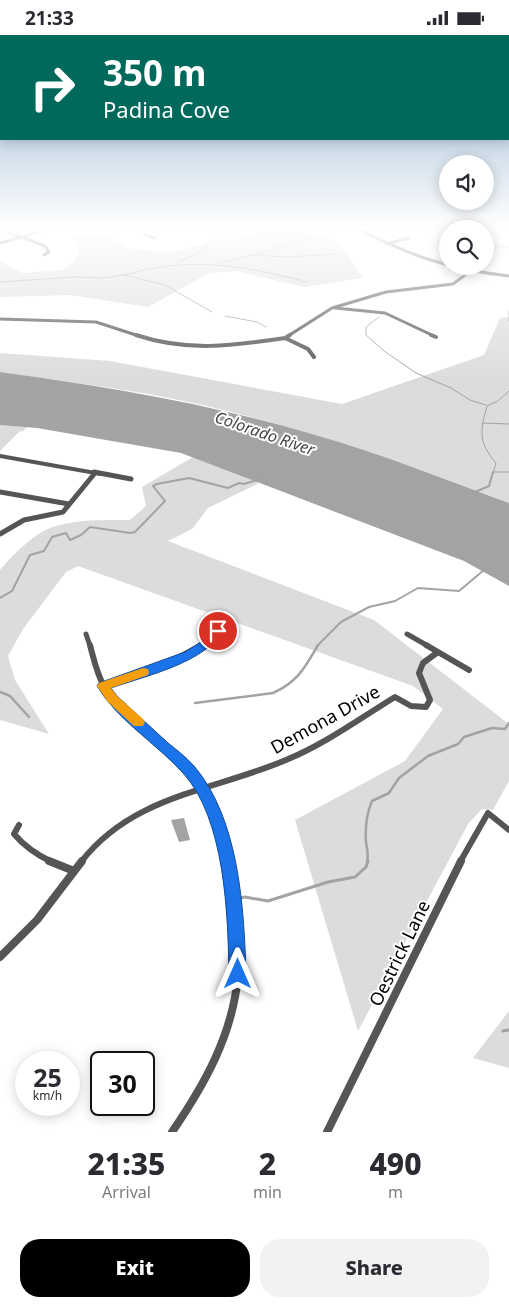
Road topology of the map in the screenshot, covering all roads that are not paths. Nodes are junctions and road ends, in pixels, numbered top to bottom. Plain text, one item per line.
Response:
1 (462, 277) edge
2 (332, 308) junction
3 (0, 319) edge
4 (436, 337) dead end
5 (285, 338) junction
6 (314, 357) dead end
7 (0, 456) edge
8 (95, 473) junction
9 (131, 479) dead end
10 (0, 492) edge
11 (69, 504) junction
12 (0, 534) edge
13 (218, 631) dead end
14 (86, 634) dead end
15 (407, 634) dead end
16 (438, 652) junction
17 (469, 670) dead end
18 (103, 686) junction
19 (203, 790) junction
20 (19, 825) dead end
21 (509, 830) edge
22 (74, 871) junction
23 (0, 957) edge
24 (172, 1132) edge
25 (327, 1132) edge

1 - 2 street
2 - 4 street
2 - 5 street
3 - 5 street
5 - 6 street
7 - 8 street
8 - 9 street
8 - 11 street
10 - 11 street
11 - 12 street
13 - 18 street
14 - 18 street
15 - 16 street
16 - 17 street
16 - 19 street, Demona Drive
18 - 19 street
19 - 22 street, Demona Drive
19 - 24 street
20 - 22 street
21 - 25 street, Oestrick Lane
22 - 23 street, Demona Drive

